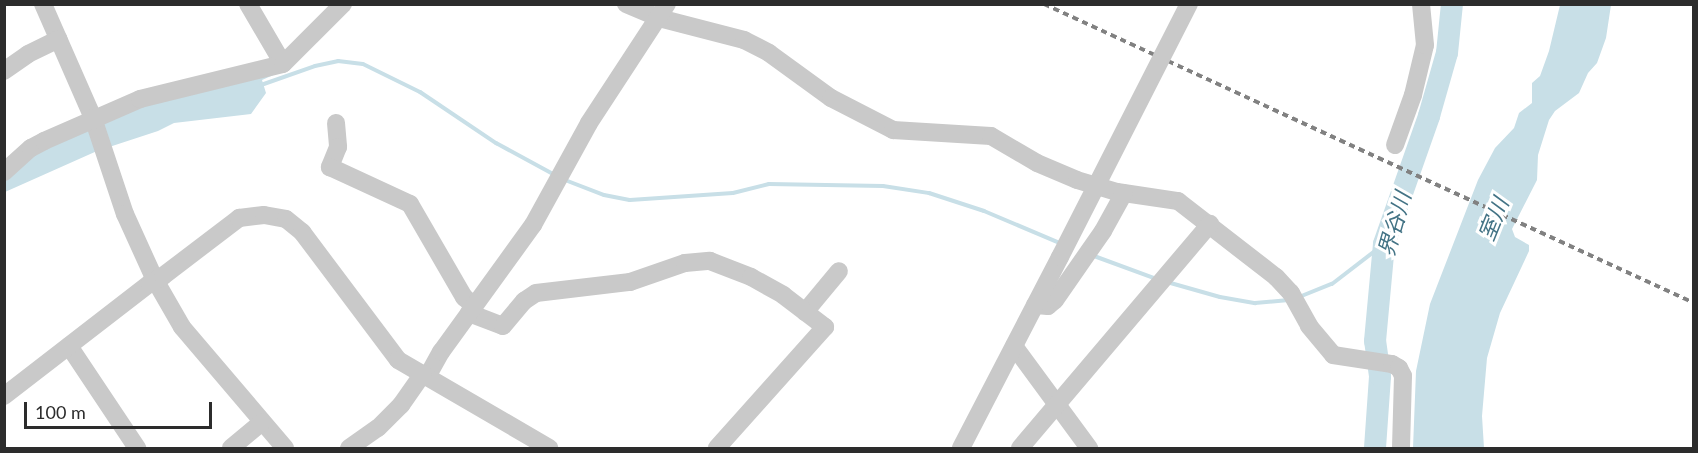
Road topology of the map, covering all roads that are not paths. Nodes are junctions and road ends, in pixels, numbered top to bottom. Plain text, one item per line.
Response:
1 (43, 4) edge
2 (248, 4) edge
3 (343, 4) edge
4 (626, 4) edge
5 (1189, 4) edge
6 (1421, 4) edge
7 (663, 11) edge
8 (59, 39) junction
9 (283, 64) junction
10 (4, 71) edge
11 (94, 121) junction
12 (336, 123) dead end
13 (1395, 146) dead end
14 (4, 172) edge
15 (1124, 193) junction
16 (1210, 224) junction
17 (839, 272) dead end
18 (155, 280) junction
19 (1035, 305) junction
20 (471, 310) junction
21 (805, 312) junction
22 (69, 346) junction
23 (1014, 346) junction
24 (425, 376) junction
25 (4, 396) edge
26 (1056, 404) junction
27 (262, 422) junction
28 (137, 448) edge
29 (231, 448) edge
30 (285, 448) edge
31 (349, 448) edge
32 (549, 448) edge
33 (717, 448) edge
34 (961, 448) edge
35 (1020, 448) edge
36 (1089, 448) edge
37 (1401, 448) edge

1 - 8 street
2 - 9 street
3 - 9 street
4 - 7 street
5 - 19 street, bridge
6 - 13 street
7 - 15 street
7 - 20 street
8 - 10 street
8 - 11 street
9 - 11 street
11 - 14 street
11 - 18 street
12 - 20 street
15 - 16 street
15 - 19 street
16 - 26 street
16 - 37 street
17 - 21 street
18 - 22 street
18 - 24 street
18 - 27 street
19 - 23 street
20 - 21 street
20 - 24 street
21 - 33 street
22 - 25 street
22 - 28 street
23 - 26 street
23 - 34 street
24 - 31 street
24 - 32 street
26 - 35 street
26 - 36 street
27 - 29 street
27 - 30 street

